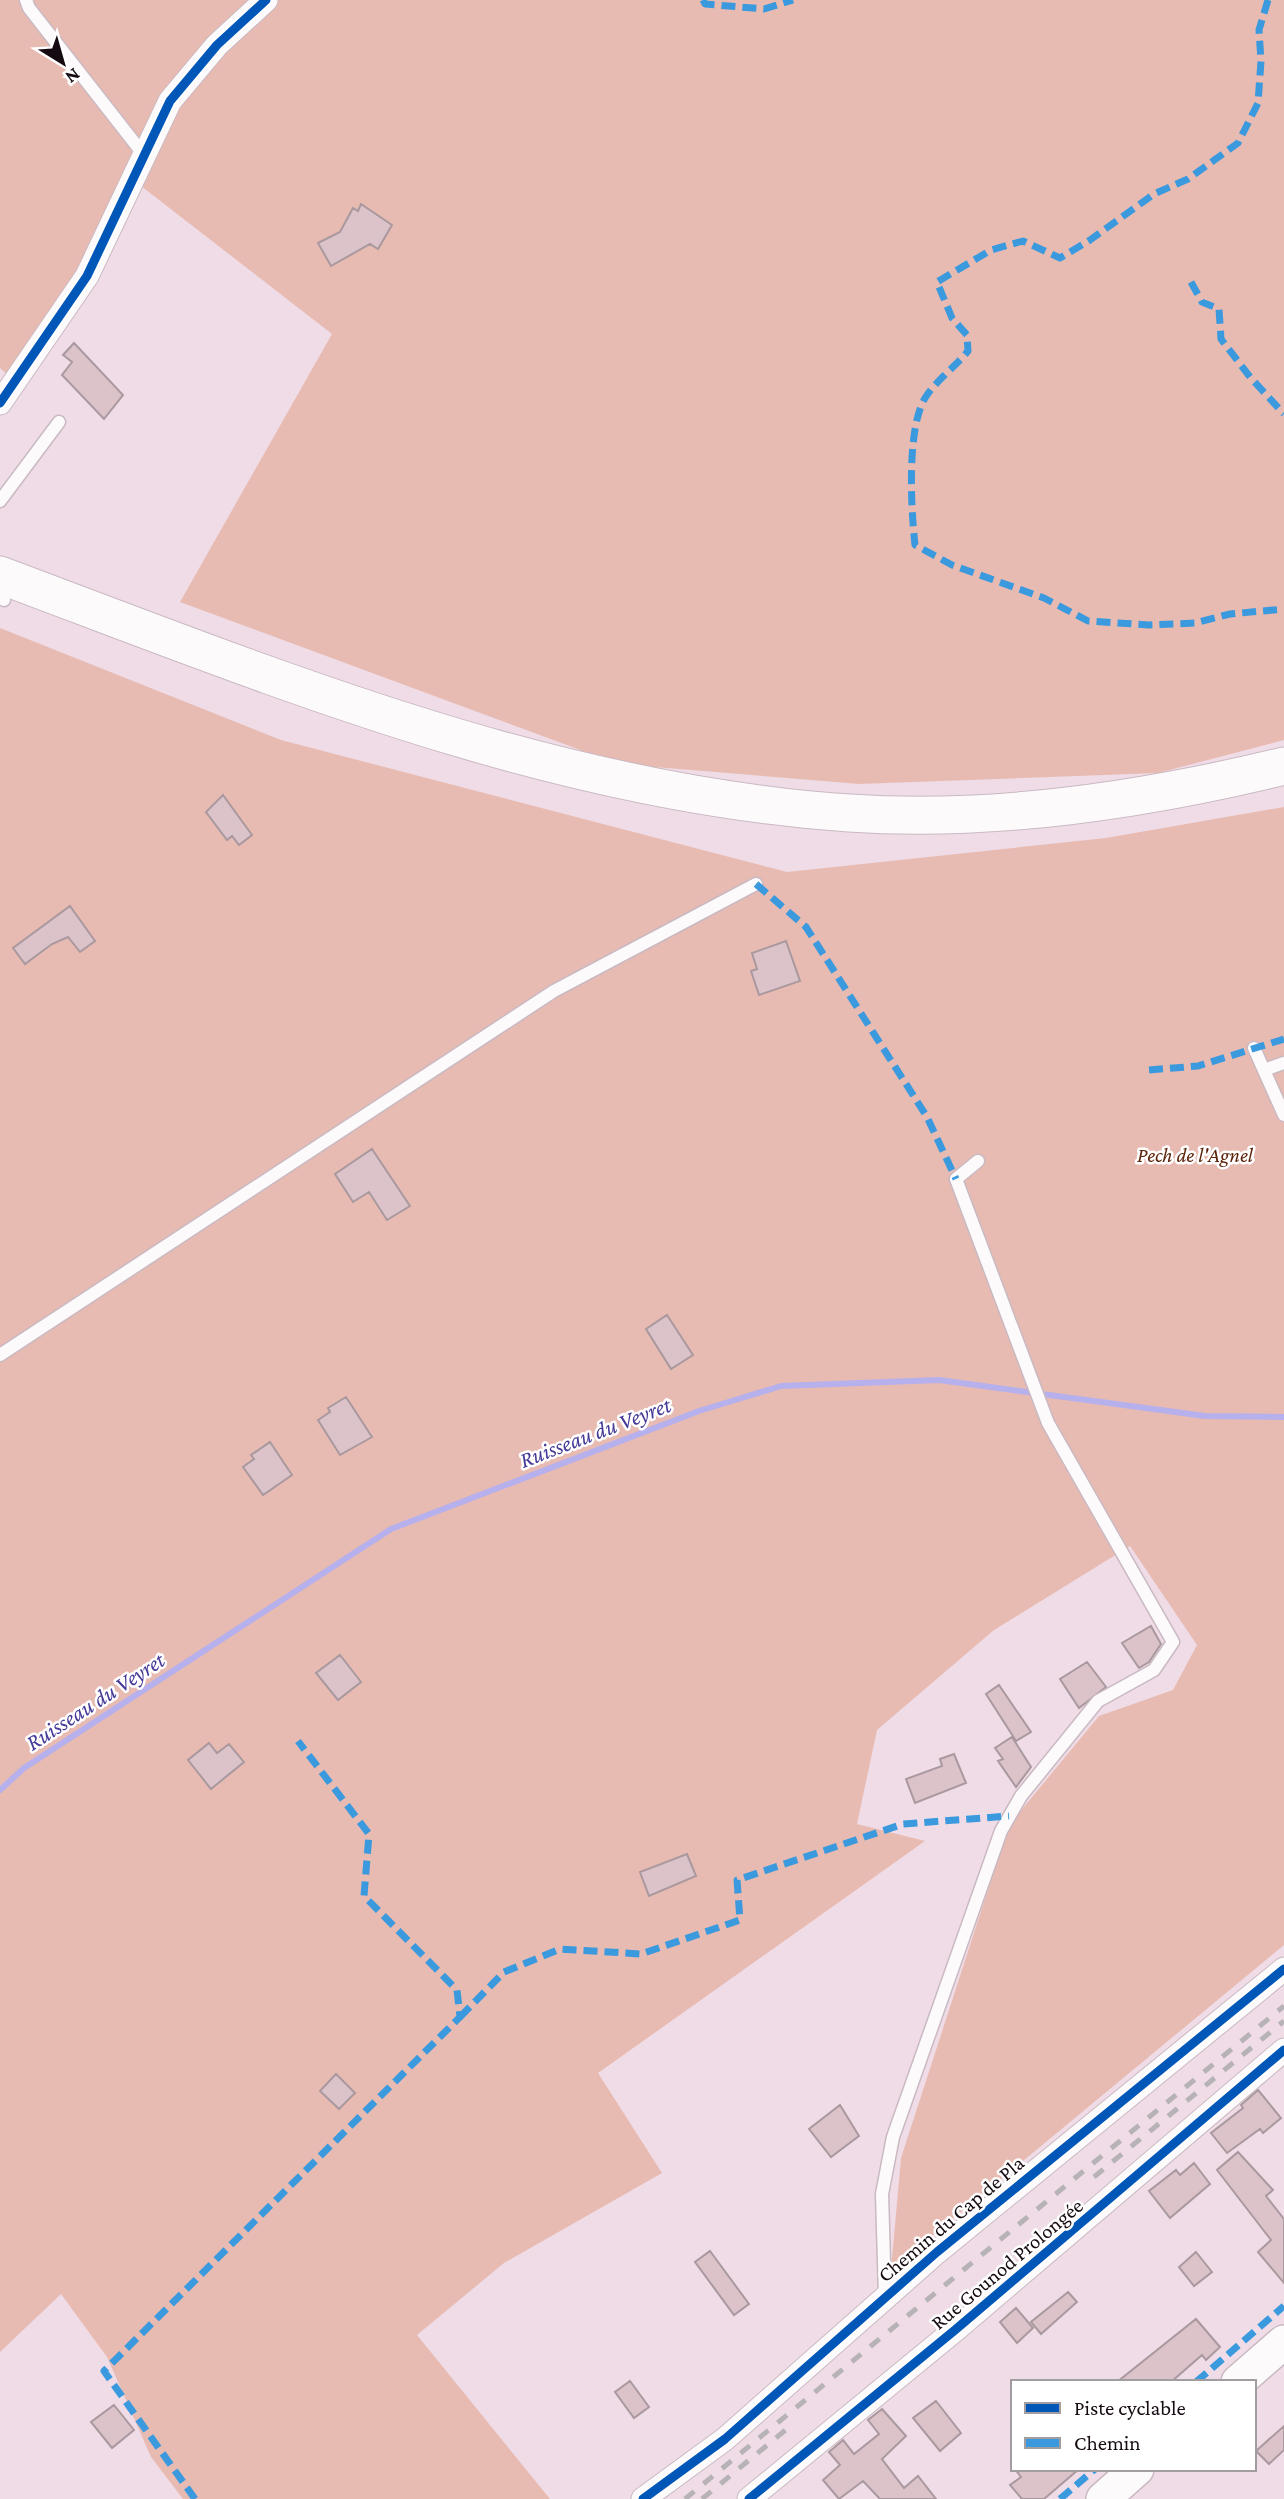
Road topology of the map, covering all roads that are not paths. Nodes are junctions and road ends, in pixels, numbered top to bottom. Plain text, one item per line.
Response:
1 (26, 0) edge
2 (266, 0) edge
3 (144, 155) junction
4 (0, 404) edge
5 (59, 422) dead end
6 (0, 501) edge
7 (1, 593) edge
8 (1284, 766) edge
9 (1284, 780) edge
10 (756, 884) dead end
11 (1254, 1048) dead end
12 (1284, 1063) edge
13 (1264, 1070) junction
14 (1284, 1115) edge
15 (978, 1161) dead end
16 (0, 1355) edge
17 (1284, 1969) edge
18 (1284, 2050) edge
19 (885, 2296) junction
20 (1284, 2342) edge
21 (1240, 2380) edge
22 (1136, 2471) edge
23 (643, 2499) edge
24 (749, 2499) edge
25 (1103, 2499) edge

1 - 3 lane
2 - 3 street
3 - 4 street
5 - 6 lane
7 - 8 main road
7 - 9 main road
10 - 16 lane
11 - 13 lane
12 - 13 lane
13 - 14 lane
15 - 19 lane
17 - 19 street, Chemin du Cap de Pla
18 - 24 street, Rue Gounod Prolongée
19 - 23 street, Chemin du Cap de Pla
20 - 21 main road
22 - 25 main road

